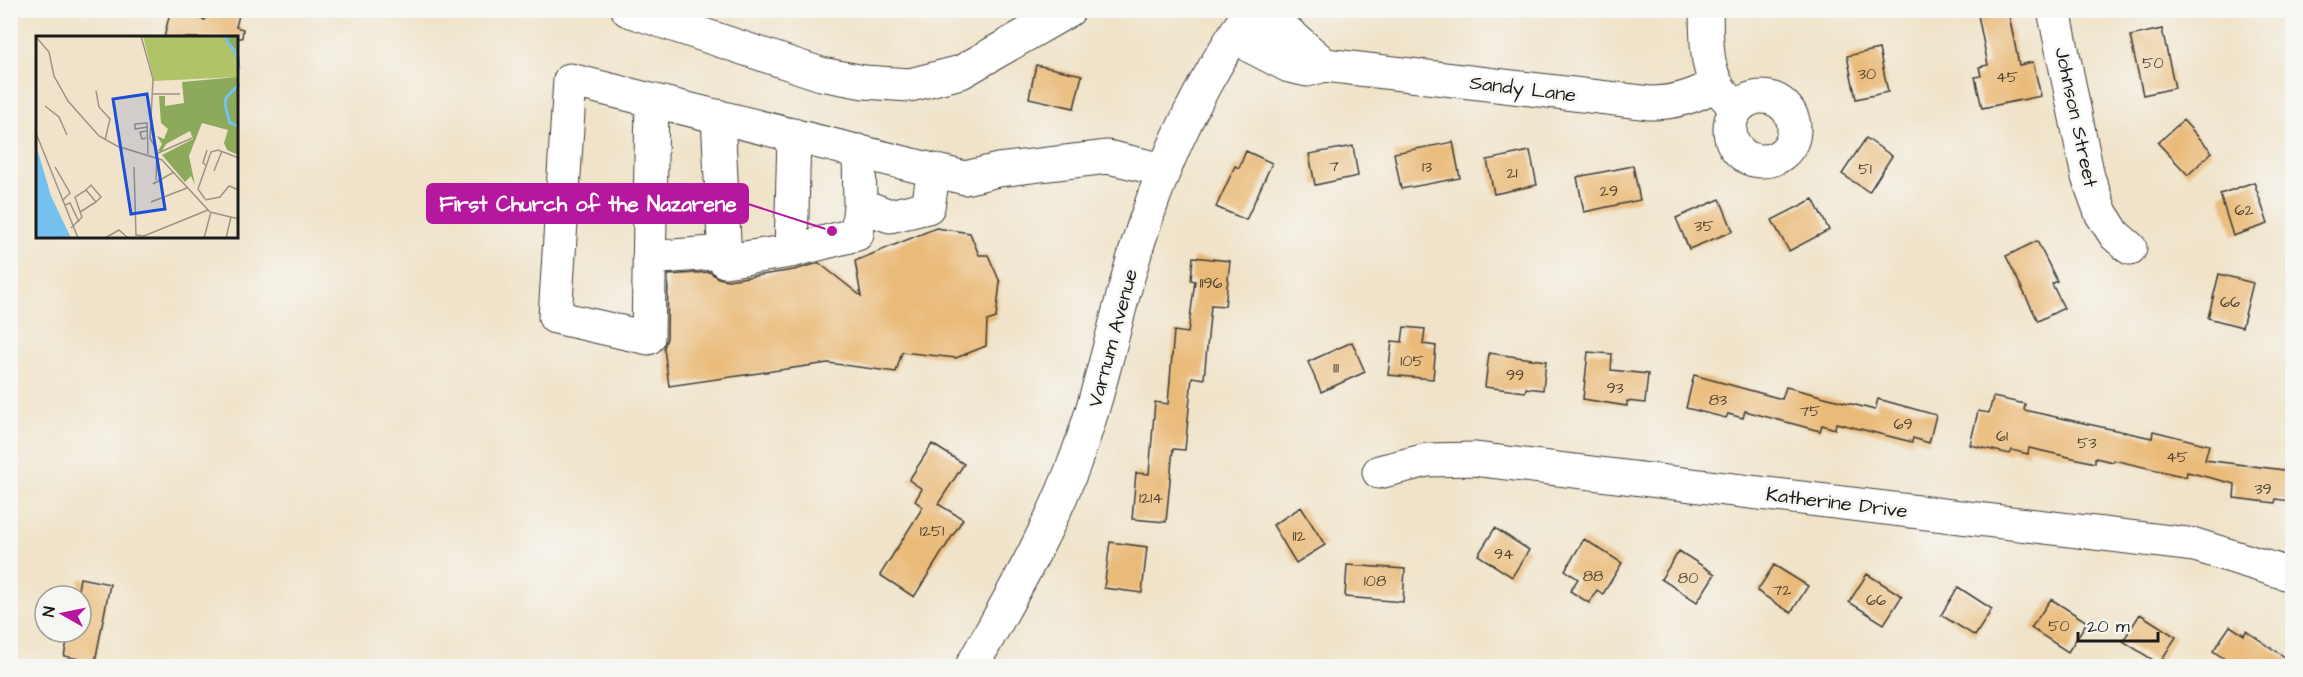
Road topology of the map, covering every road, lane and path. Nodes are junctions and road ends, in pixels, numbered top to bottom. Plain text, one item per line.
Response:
1 (628, 10) edge
2 (1069, 10) edge
3 (1706, 10) edge
4 (2054, 10) edge
5 (1240, 14) edge
6 (1716, 84) junction
7 (652, 100) junction
8 (1738, 108) dead end
9 (718, 116) junction
10 (794, 135) junction
11 (859, 151) junction
12 (934, 170) junction
13 (1164, 170) junction
14 (860, 205) junction
15 (2130, 248) dead end
16 (791, 251) junction
17 (724, 252) junction
18 (649, 258) junction
19 (1379, 472) dead end
20 (2292, 575) edge
21 (972, 666) edge

1 - 2 street
3 - 6 street
4 - 15 street, Johnson Street
5 - 6 street, Sandy Lane
5 - 13 street, Varnum Avenue
6 - 8 street
7 - 9 street
7 - 18 street
7 - 18 street
9 - 10 street
9 - 17 street
10 - 11 street
10 - 16 street
11 - 12 street
11 - 14 street
12 - 13 street
12 - 14 street
13 - 21 street, Varnum Avenue
14 - 16 street
16 - 17 street
17 - 18 street
19 - 20 street, Katherine Drive

